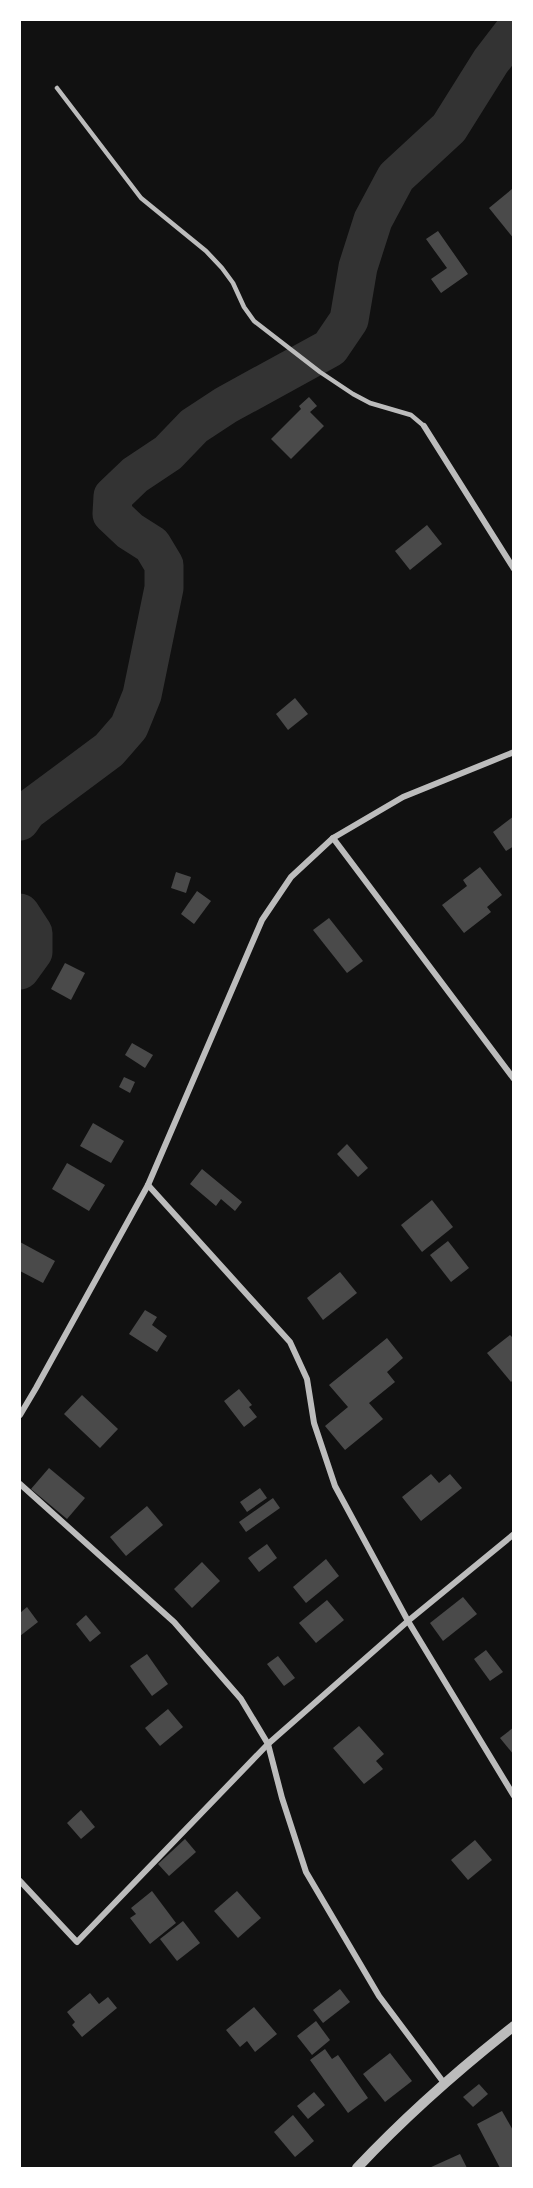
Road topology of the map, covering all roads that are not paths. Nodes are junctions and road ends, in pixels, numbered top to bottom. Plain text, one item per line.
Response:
1 (57, 88) dead end
2 (424, 426) joint
3 (513, 569) edge
4 (513, 752) edge
5 (333, 838) junction
6 (513, 1079) edge
7 (148, 1185) junction
8 (20, 1415) edge
9 (20, 1484) edge
10 (513, 1534) edge
11 (408, 1621) junction
12 (268, 1744) junction
13 (513, 1796) edge
14 (20, 1881) edge
15 (513, 2026) edge
16 (444, 2083) junction
17 (357, 2169) edge

1 - 2 lane
2 - 3 street
4 - 5 street
5 - 6 street
5 - 7 street
7 - 8 street
7 - 11 street
9 - 12 street
10 - 11 street
11 - 12 street
11 - 13 street
12 - 14 street
12 - 16 street
15 - 16 street
16 - 17 street

